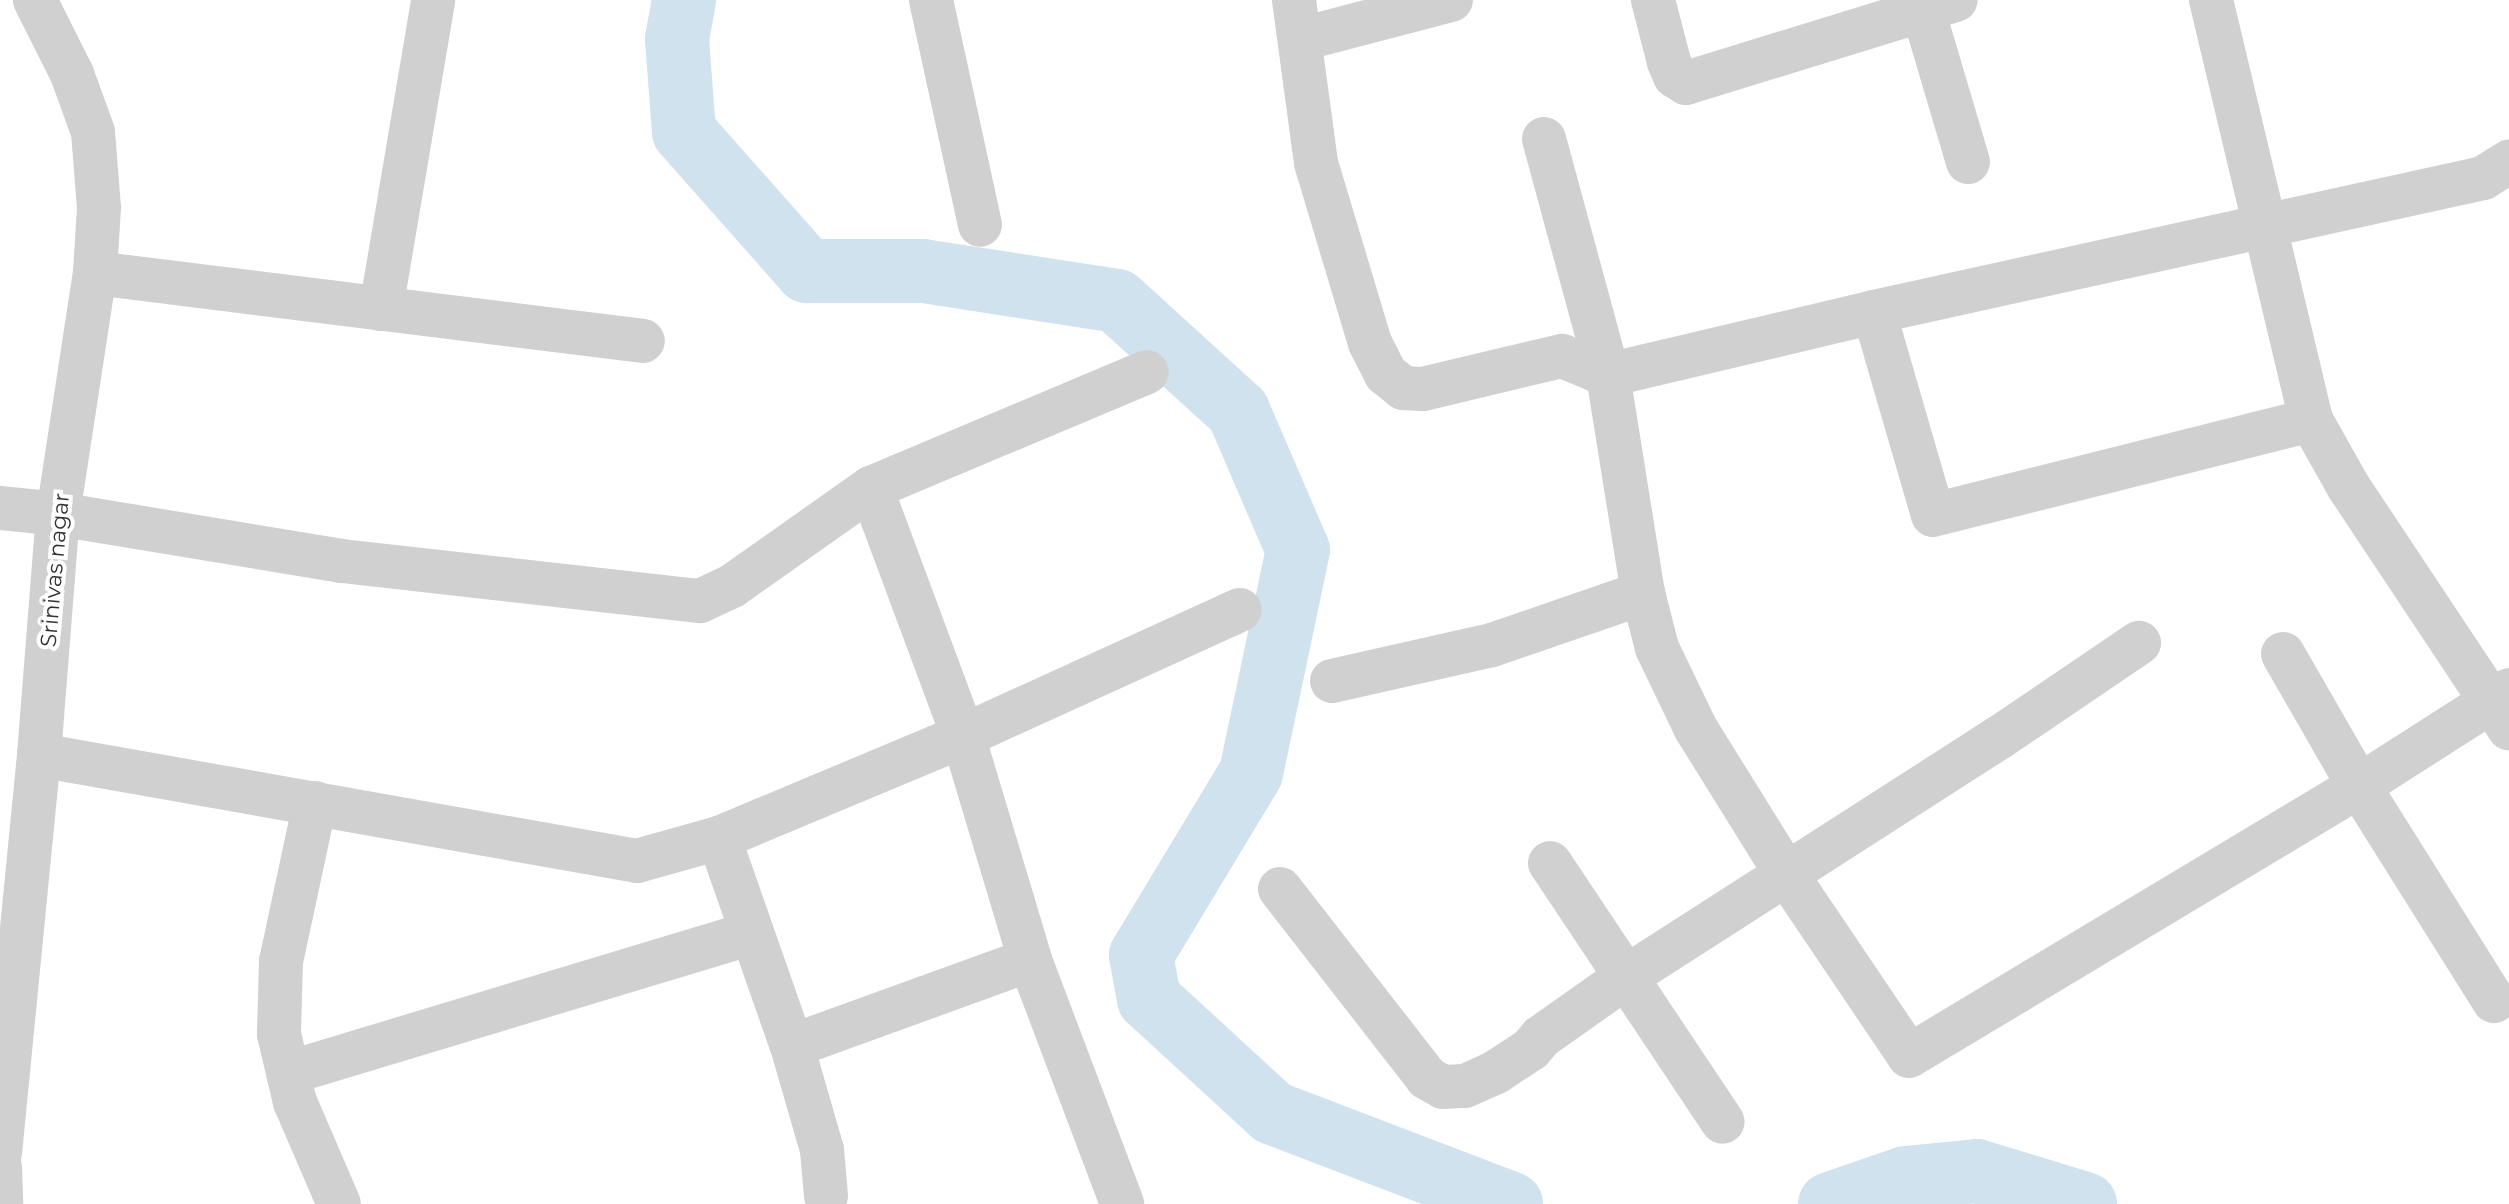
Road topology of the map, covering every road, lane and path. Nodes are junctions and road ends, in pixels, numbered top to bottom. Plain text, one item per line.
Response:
1 (35, 0) edge
2 (433, 0) edge
3 (931, 0) edge
4 (1451, 0) edge
5 (1653, 0) edge
6 (2211, 0) edge
7 (1932, 3) edge
8 (1298, 20) edge
9 (1544, 139) dead end
10 (1968, 162) dead end
11 (2509, 162) edge
12 (980, 225) dead end
13 (2267, 225) junction
14 (95, 273) junction
15 (381, 309) junction
16 (1874, 312) junction
17 (643, 341) dead end
18 (1147, 372) dead end
19 (1608, 375) junction
20 (2311, 420) junction
21 (871, 488) junction
22 (0, 508) edge
23 (58, 514) junction
24 (1643, 593) junction
25 (1240, 610) dead end
26 (2139, 643) dead end
27 (2283, 654) dead end
28 (1332, 681) dead end
29 (2503, 706) edge
30 (963, 736) junction
31 (39, 755) junction
32 (2359, 786) junction
33 (315, 803) junction
34 (719, 838) junction
35 (1550, 863) dead end
36 (1787, 875) junction
37 (1280, 889) dead end
38 (751, 933) junction
39 (1030, 960) junction
40 (1626, 977) junction
41 (2494, 1001) dead end
42 (792, 1046) junction
43 (288, 1073) junction
44 (1723, 1122) dead end
45 (0, 1153) edge
46 (0, 1167) edge
47 (820, 1201) edge
48 (1, 1204) edge
49 (339, 1204) edge
50 (1122, 1204) edge

1 - 14 street, Srinivas nagar
2 - 15 street
3 - 12 street
4 - 8 street
5 - 7 street
6 - 13 street
7 - 10 street
8 - 19 street
9 - 19 street
11 - 13 street
13 - 16 street
13 - 20 street
14 - 15 street
14 - 23 street, Srinivas nagar
15 - 17 street
16 - 19 street
16 - 20 street
18 - 21 street
19 - 24 street
20 - 29 street
21 - 23 street
21 - 30 street
22 - 23 street
23 - 31 street, Srinivas nagar
24 - 28 street
24 - 36 street
25 - 30 street
26 - 36 street
27 - 32 street
29 - 32 street
30 - 34 street
30 - 39 street
31 - 33 street
31 - 45 street, Srinivas nagar
32 - 36 street
32 - 41 street
33 - 34 street
33 - 43 street
34 - 38 street
35 - 40 street
36 - 40 street
37 - 40 street
38 - 42 street
38 - 43 street
39 - 42 street
39 - 50 street
40 - 44 street
42 - 47 street
43 - 49 street
46 - 48 street

